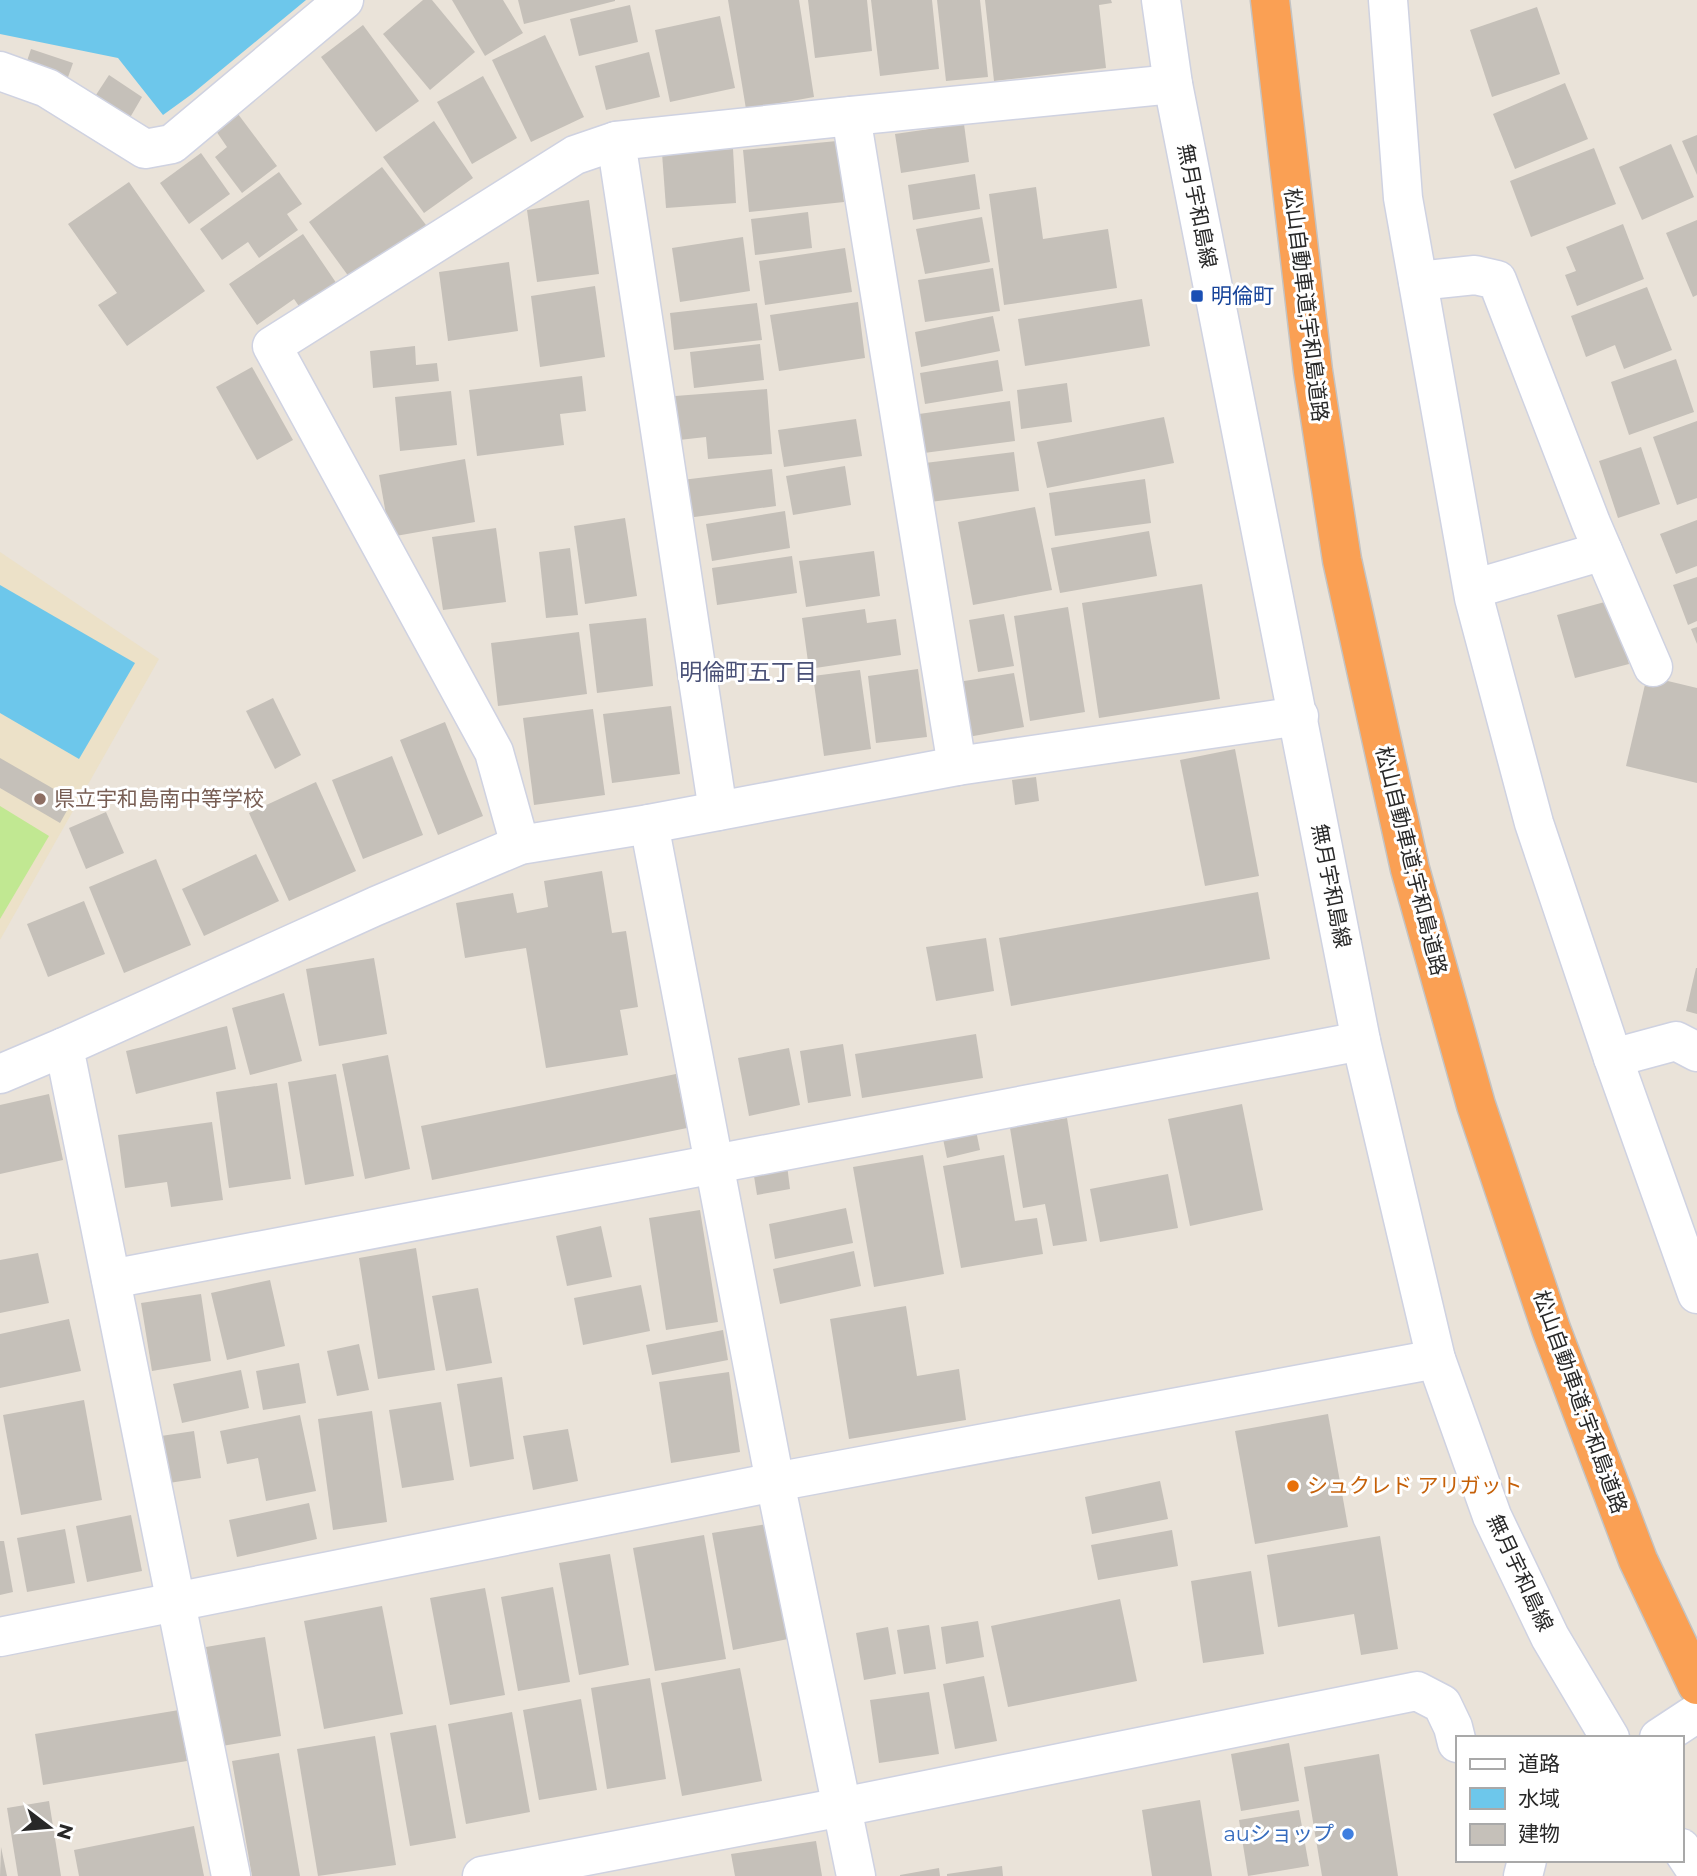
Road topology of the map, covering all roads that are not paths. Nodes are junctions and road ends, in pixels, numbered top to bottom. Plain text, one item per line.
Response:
1 (344, 0) edge
2 (1161, 0) edge
3 (1270, 0) edge
4 (1388, 0) edge
5 (0, 71) edge
6 (1173, 84) junction
7 (851, 116) junction
8 (617, 141) junction
9 (1418, 281) junction
10 (1603, 551) junction
11 (1473, 589) junction
12 (1653, 667) dead end
13 (1298, 716) junction
14 (957, 766) junction
15 (718, 811) junction
16 (649, 824) junction
17 (520, 845) junction
18 (1362, 1041) junction
19 (64, 1047) junction
20 (1697, 1052) edge
21 (1612, 1058) junction
22 (0, 1074) edge
23 (715, 1162) junction
24 (111, 1279) junction
25 (1697, 1294) edge
26 (1436, 1359) junction
27 (775, 1482) junction
28 (173, 1604) junction
29 (0, 1637) edge
30 (1697, 1685) edge
31 (1697, 1713) edge
32 (1609, 1736) edge
33 (1662, 1736) edge
34 (1456, 1738) edge
35 (842, 1807) junction
36 (1683, 1851) edge
37 (1697, 1872) edge
38 (231, 1876) edge
39 (482, 1876) edge
40 (856, 1876) edge

1 - 5 street
2 - 6 street, 無月宇和島線
3 - 30 highway, 松山自動車道;宇和島道路
4 - 9 street
6 - 7 street
6 - 13 street, 無月宇和島線
7 - 8 street
7 - 14 street
8 - 15 street
8 - 17 street
9 - 10 street
9 - 11 street
10 - 11 street
10 - 12 street
11 - 21 street
13 - 14 street
13 - 18 street, 無月宇和島線
14 - 15 street
15 - 16 street
16 - 17 street
16 - 23 street
17 - 19 street
18 - 23 street
18 - 26 street, 無月宇和島線
19 - 22 street
19 - 24 street
20 - 21 street
21 - 25 street
23 - 24 street
23 - 27 street
24 - 28 street
26 - 27 street
26 - 32 street, 無月宇和島線
27 - 28 street
27 - 35 street
28 - 29 street
28 - 38 street
31 - 33 street
34 - 35 street
35 - 39 street
35 - 40 street
36 - 37 street

